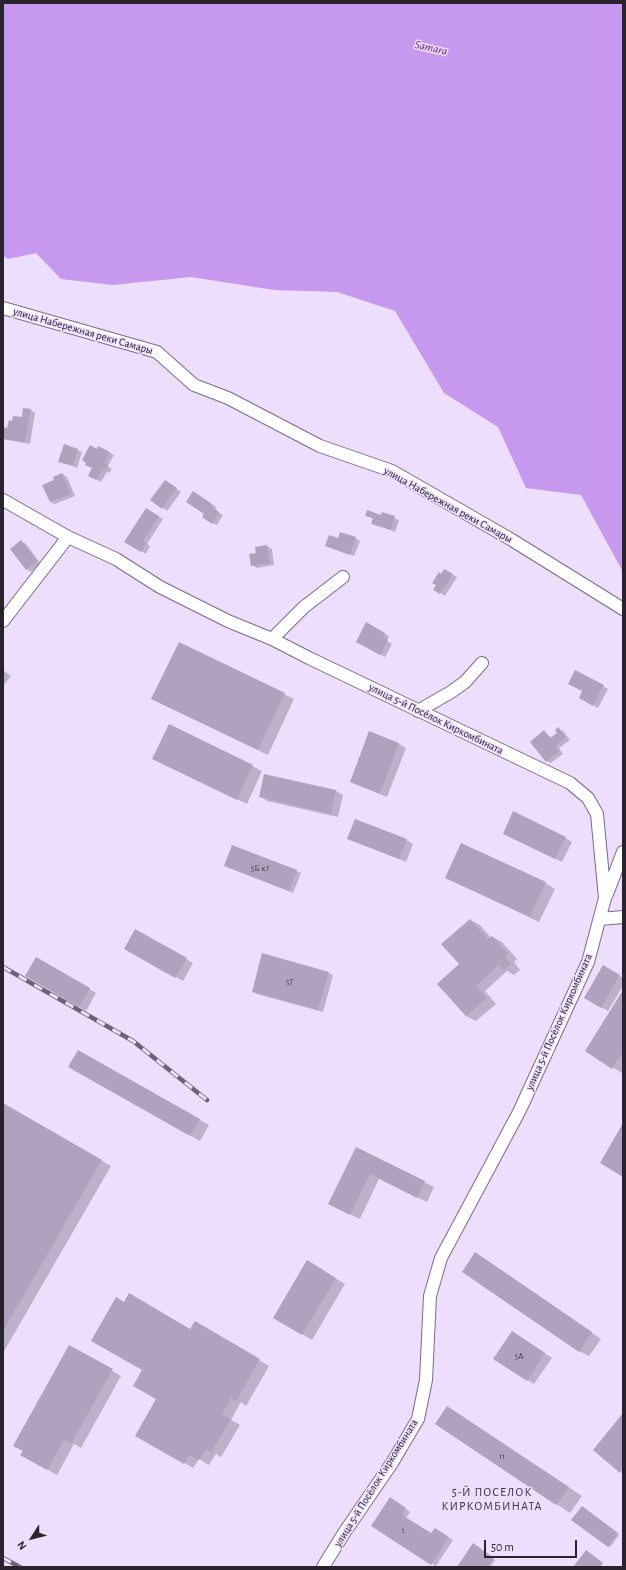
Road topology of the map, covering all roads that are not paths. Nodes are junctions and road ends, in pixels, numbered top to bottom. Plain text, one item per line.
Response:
1 (3, 308) edge
2 (3, 500) edge
3 (68, 537) junction
4 (343, 577) dead end
5 (623, 609) edge
6 (3, 621) edge
7 (272, 639) junction
8 (482, 663) dead end
9 (418, 711) junction
10 (623, 852) edge
11 (605, 898) junction
12 (623, 917) edge
13 (600, 919) junction
14 (323, 1567) edge

1 - 5 street, улица Набережная реки Самары
2 - 3 street, улица 5-й Посёлок Киркомбината
3 - 6 street
3 - 7 street, улица 5-й Посёлок Киркомбината
4 - 7 street
7 - 9 street, улица 5-й Посёлок Киркомбината
8 - 9 street
9 - 11 street, улица 5-й Посёлок Киркомбината
10 - 11 street
11 - 13 street, улица 5-й Посёлок Киркомбината
12 - 13 street
13 - 14 street, улица 5-й Посёлок Киркомбината

